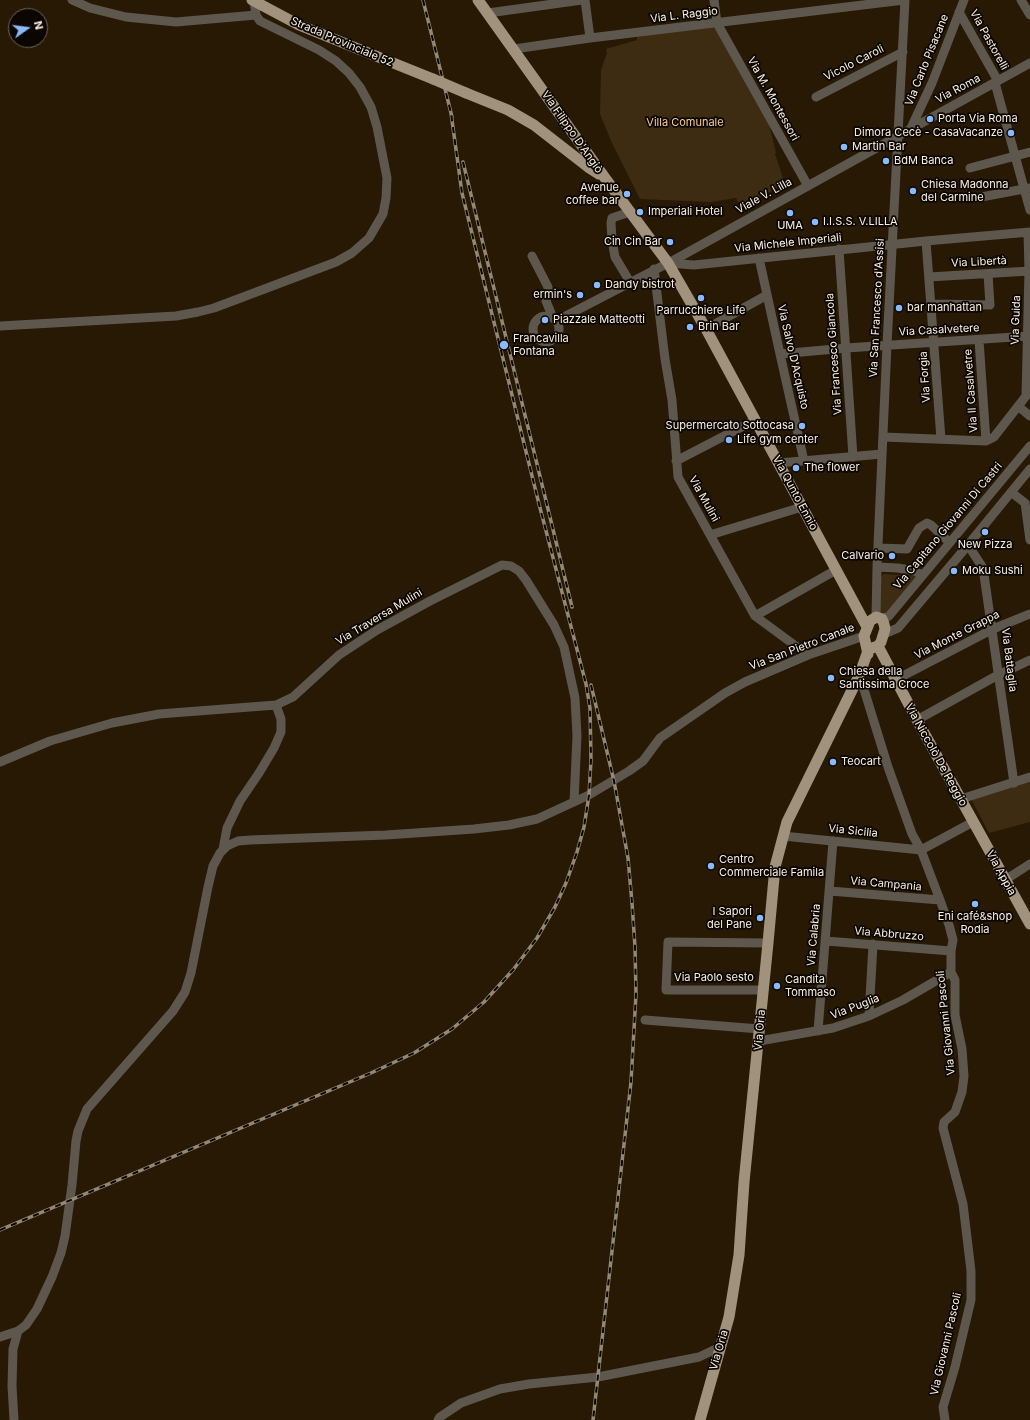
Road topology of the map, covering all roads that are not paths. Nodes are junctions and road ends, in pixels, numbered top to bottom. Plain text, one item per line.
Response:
1 (72, 0) edge
2 (478, 0) edge
3 (583, 0) edge
4 (714, 0) edge
5 (905, 0) edge
6 (964, 0) edge
7 (1021, 0) edge
8 (253, 1) edge
9 (526, 4) edge
10 (959, 12) junction
11 (488, 13) junction
12 (256, 15) junction
13 (1030, 15) edge
14 (717, 23) junction
15 (590, 38) junction
16 (514, 49) junction
17 (903, 52) junction
18 (1030, 63) edge
19 (997, 82) junction
20 (816, 97) dead end
21 (911, 128) junction
22 (898, 136) junction
23 (1030, 152) edge
24 (1015, 156) junction
25 (970, 168) dead end
26 (605, 178) junction
27 (808, 186) junction
28 (1027, 188) edge
29 (976, 198) dead end
30 (1030, 210) edge
31 (630, 212) junction
32 (1029, 232) edge
33 (926, 241) junction
34 (892, 244) junction
35 (839, 249) junction
36 (532, 256) dead end
37 (760, 258) junction
38 (668, 263) junction
39 (654, 269) junction
40 (1030, 271) edge
41 (988, 274) junction
42 (929, 277) junction
43 (630, 282) junction
44 (767, 295) junction
45 (932, 304) junction
46 (0, 326) edge
47 (706, 329) junction
48 (1028, 337) edge
49 (979, 340) junction
50 (934, 343) junction
51 (887, 345) junction
52 (846, 348) junction
53 (780, 354) junction
54 (1018, 406) junction
55 (1030, 416) edge
56 (755, 420) junction
57 (883, 437) junction
58 (941, 439) junction
59 (986, 441) junction
60 (1030, 446) edge
61 (882, 454) junction
62 (853, 457) junction
63 (804, 461) junction
64 (676, 462) junction
65 (778, 463) junction
66 (1030, 468) edge
67 (1011, 492) junction
68 (802, 507) junction
69 (710, 536) junction
70 (1030, 540) edge
71 (949, 542) junction
72 (968, 545) junction
73 (878, 548) junction
74 (877, 567) junction
75 (836, 570) junction
76 (922, 575) junction
77 (1030, 614) edge
78 (755, 616) junction
79 (879, 618) junction
80 (864, 627) junction
81 (993, 629) junction
82 (884, 634) junction
83 (871, 649) junction
84 (808, 655) junction
85 (1030, 660) edge
86 (998, 675) junction
87 (859, 676) junction
88 (895, 680) junction
89 (276, 705) junction
90 (917, 720) junction
91 (0, 762) edge
92 (1030, 777) edge
93 (1014, 783) junction
94 (961, 799) junction
95 (574, 802) junction
96 (973, 822) junction
97 (783, 836) junction
98 (833, 841) junction
99 (223, 849) junction
100 (921, 850) junction
101 (1030, 864) edge
102 (1005, 880) junction
103 (830, 891) junction
104 (940, 900) junction
105 (1030, 924) edge
106 (826, 941) junction
107 (768, 943) junction
108 (873, 944) junction
109 (951, 951) junction
110 (951, 972) junction
111 (763, 990) junction
112 (869, 1016) junction
113 (645, 1020) dead end
114 (760, 1029) junction
115 (818, 1031) junction
116 (759, 1041) junction
117 (18, 1332) junction
118 (0, 1337) edge
119 (720, 1347) junction
120 (14, 1420) edge
121 (438, 1420) edge
122 (700, 1420) edge
123 (945, 1420) edge

1 - 12 street
2 - 11 main road, Via Filippo D'Angiò
3 - 9 street
3 - 15 street
4 - 14 street
5 - 14 street, Via L. Raggio
5 - 17 street, Via San Francesco d'Assisi
6 - 10 street, Via Carlo Pisacane
7 - 13 street
8 - 12 street
8 - 26 main road, Strada Provinciale 52, bridge
9 - 11 street
10 - 19 street, Via Pastorelli
10 - 21 street, Via Carlo Pisacane
11 - 16 main road, Via Filippo D'Angiò
12 - 46 street
14 - 15 street, Via L. Raggio
14 - 27 street, Via M. Montessori
15 - 16 street, Via L. Raggio
16 - 26 main road, Via Filippo D'Angiò
17 - 20 street, Vicolo Caroli
17 - 22 street, Via San Francesco d'Assisi
18 - 19 street, Via Roma
19 - 21 street, Via Roma
19 - 24 street, Via Pastorelli
21 - 22 street, Via Roma
22 - 27 street, Viale V. Lilla
22 - 34 street, Via San Francesco d'Assisi
23 - 24 street
24 - 25 street
24 - 28 street, Via Pastorelli
26 - 31 main road, Via Filippo D'Angiò
27 - 38 street, Viale V. Lilla
28 - 29 street
28 - 30 street, Via Pastorelli
31 - 38 main road, Via Filippo D'Angiò
31 - 43 street
32 - 33 street, Via Michele Imperiali
32 - 40 street, Via Guida
33 - 34 street, Via Michele Imperiali
33 - 42 street, Via Forgia
34 - 35 street, Via Michele Imperiali
34 - 51 street, Via San Francesco d'Assisi
35 - 37 street, Via Michele Imperiali
35 - 52 street, Via Francesco Giancola
36 - 43 street, Viale V. Lilla
37 - 38 street, Via Michele Imperiali
37 - 44 street, Via Salvo D'Acquisto
38 - 39 street, Viale V. Lilla
38 - 47 main road, Via Qunto Ennio
39 - 43 street, Viale V. Lilla
39 - 64 street, Via Mulini
40 - 41 street, Via Libertà
40 - 48 street, Via Guida
41 - 42 street, Via Libertà
41 - 45 street
42 - 45 street, Via Forgia
44 - 47 street
44 - 53 street, Via Salvo D'Acquisto
45 - 50 street, Via Forgia
47 - 56 main road, Via Qunto Ennio
48 - 49 street, Via Casalvetere
48 - 54 street, Via Guida
49 - 50 street, Via Casalvetere
49 - 59 street, Via II Casalvetre
50 - 51 street, Via Casalvetere
50 - 58 street, Via Forgia
51 - 52 street, Via Casalvetere
51 - 57 street, Via San Francesco d'Assisi
52 - 53 street, Via Casalvetere
52 - 62 street, Via Francesco Giancola
53 - 63 street, Via Salvo D'Acquisto
54 - 55 street
54 - 59 street, Via Guida
56 - 64 street
56 - 65 main road, Via Qunto Ennio
57 - 58 street
57 - 61 street, Via San Francesco d'Assisi
58 - 59 street
60 - 71 street, Via Capitano Giovanni Di Castri
61 - 62 street
61 - 73 street, Via San Francesco d'Assisi
62 - 63 street
63 - 65 street
64 - 69 street, Via Mulini
65 - 68 main road, Via Qunto Ennio
66 - 67 street
67 - 70 street
67 - 72 street
68 - 69 street
68 - 75 main road, Via Qunto Ennio
69 - 78 street, Via Mulini
71 - 73 street
71 - 76 street, Via Capitano Giovanni Di Castri
72 - 81 street, Via Battaglia
72 - 82 street
73 - 74 street, Via San Francesco d'Assisi
74 - 76 street
74 - 79 street, Via San Francesco d'Assisi
75 - 78 street
75 - 80 main road, Via Qunto Ennio
76 - 79 street, Via Capitano Giovanni Di Castri
77 - 81 street, Via Monte Grappa
78 - 84 street, Via Mulini
79 - 80 main road
79 - 82 main road
80 - 83 main road
80 - 84 street, Via San Pietro Canale
81 - 86 street, Via Battaglia
81 - 88 street, Via Monte Grappa
82 - 83 main road
83 - 87 main road, Via Oria
83 - 88 main road, Via Niccolò De Reggio
84 - 95 street, Via San Pietro Canale
85 - 86 street
86 - 90 street
86 - 93 street, Via Battaglia
87 - 97 main road, Via Oria
87 - 100 street, Via Giovanni Pascoli
88 - 90 main road, Via Niccolò De Reggio
89 - 91 street, Via Traversa Mulini
89 - 95 street, Via Traversa Mulini
89 - 99 street
90 - 94 main road, Via Niccolò De Reggio
92 - 93 street
93 - 94 street
94 - 96 main road, Via Niccolò De Reggio
95 - 99 street, Via San Pietro Canale
96 - 100 street
96 - 102 main road, Via Appia
97 - 98 street, Via Sicilia
97 - 107 main road, Via Oria
98 - 100 street, Via Sicilia
98 - 103 street, Via Calabria
99 - 117 street
100 - 104 street, Via Giovanni Pascoli
101 - 102 street
102 - 105 main road, Via Appia
103 - 104 street, Via Campania
103 - 106 street, Via Calabria
104 - 109 street, Via Giovanni Pascoli
106 - 108 street, Via Abbruzzo
106 - 115 street, Via Calabria
107 - 111 main road, Via Oria
107 - 111 street, Via Paolo sesto
108 - 109 street, Via Abbruzzo
108 - 112 street
109 - 110 street, Via Giovanni Pascoli
110 - 112 street, Via Puglia
110 - 123 street, Via Giovanni Pascoli
111 - 114 main road, Via Oria
112 - 115 street, Via Puglia
113 - 114 street
114 - 116 main road, Via Oria
115 - 116 street, Via Puglia
116 - 119 main road, Via Oria
117 - 118 street
117 - 120 street
119 - 121 street
119 - 122 main road, Via Oria

